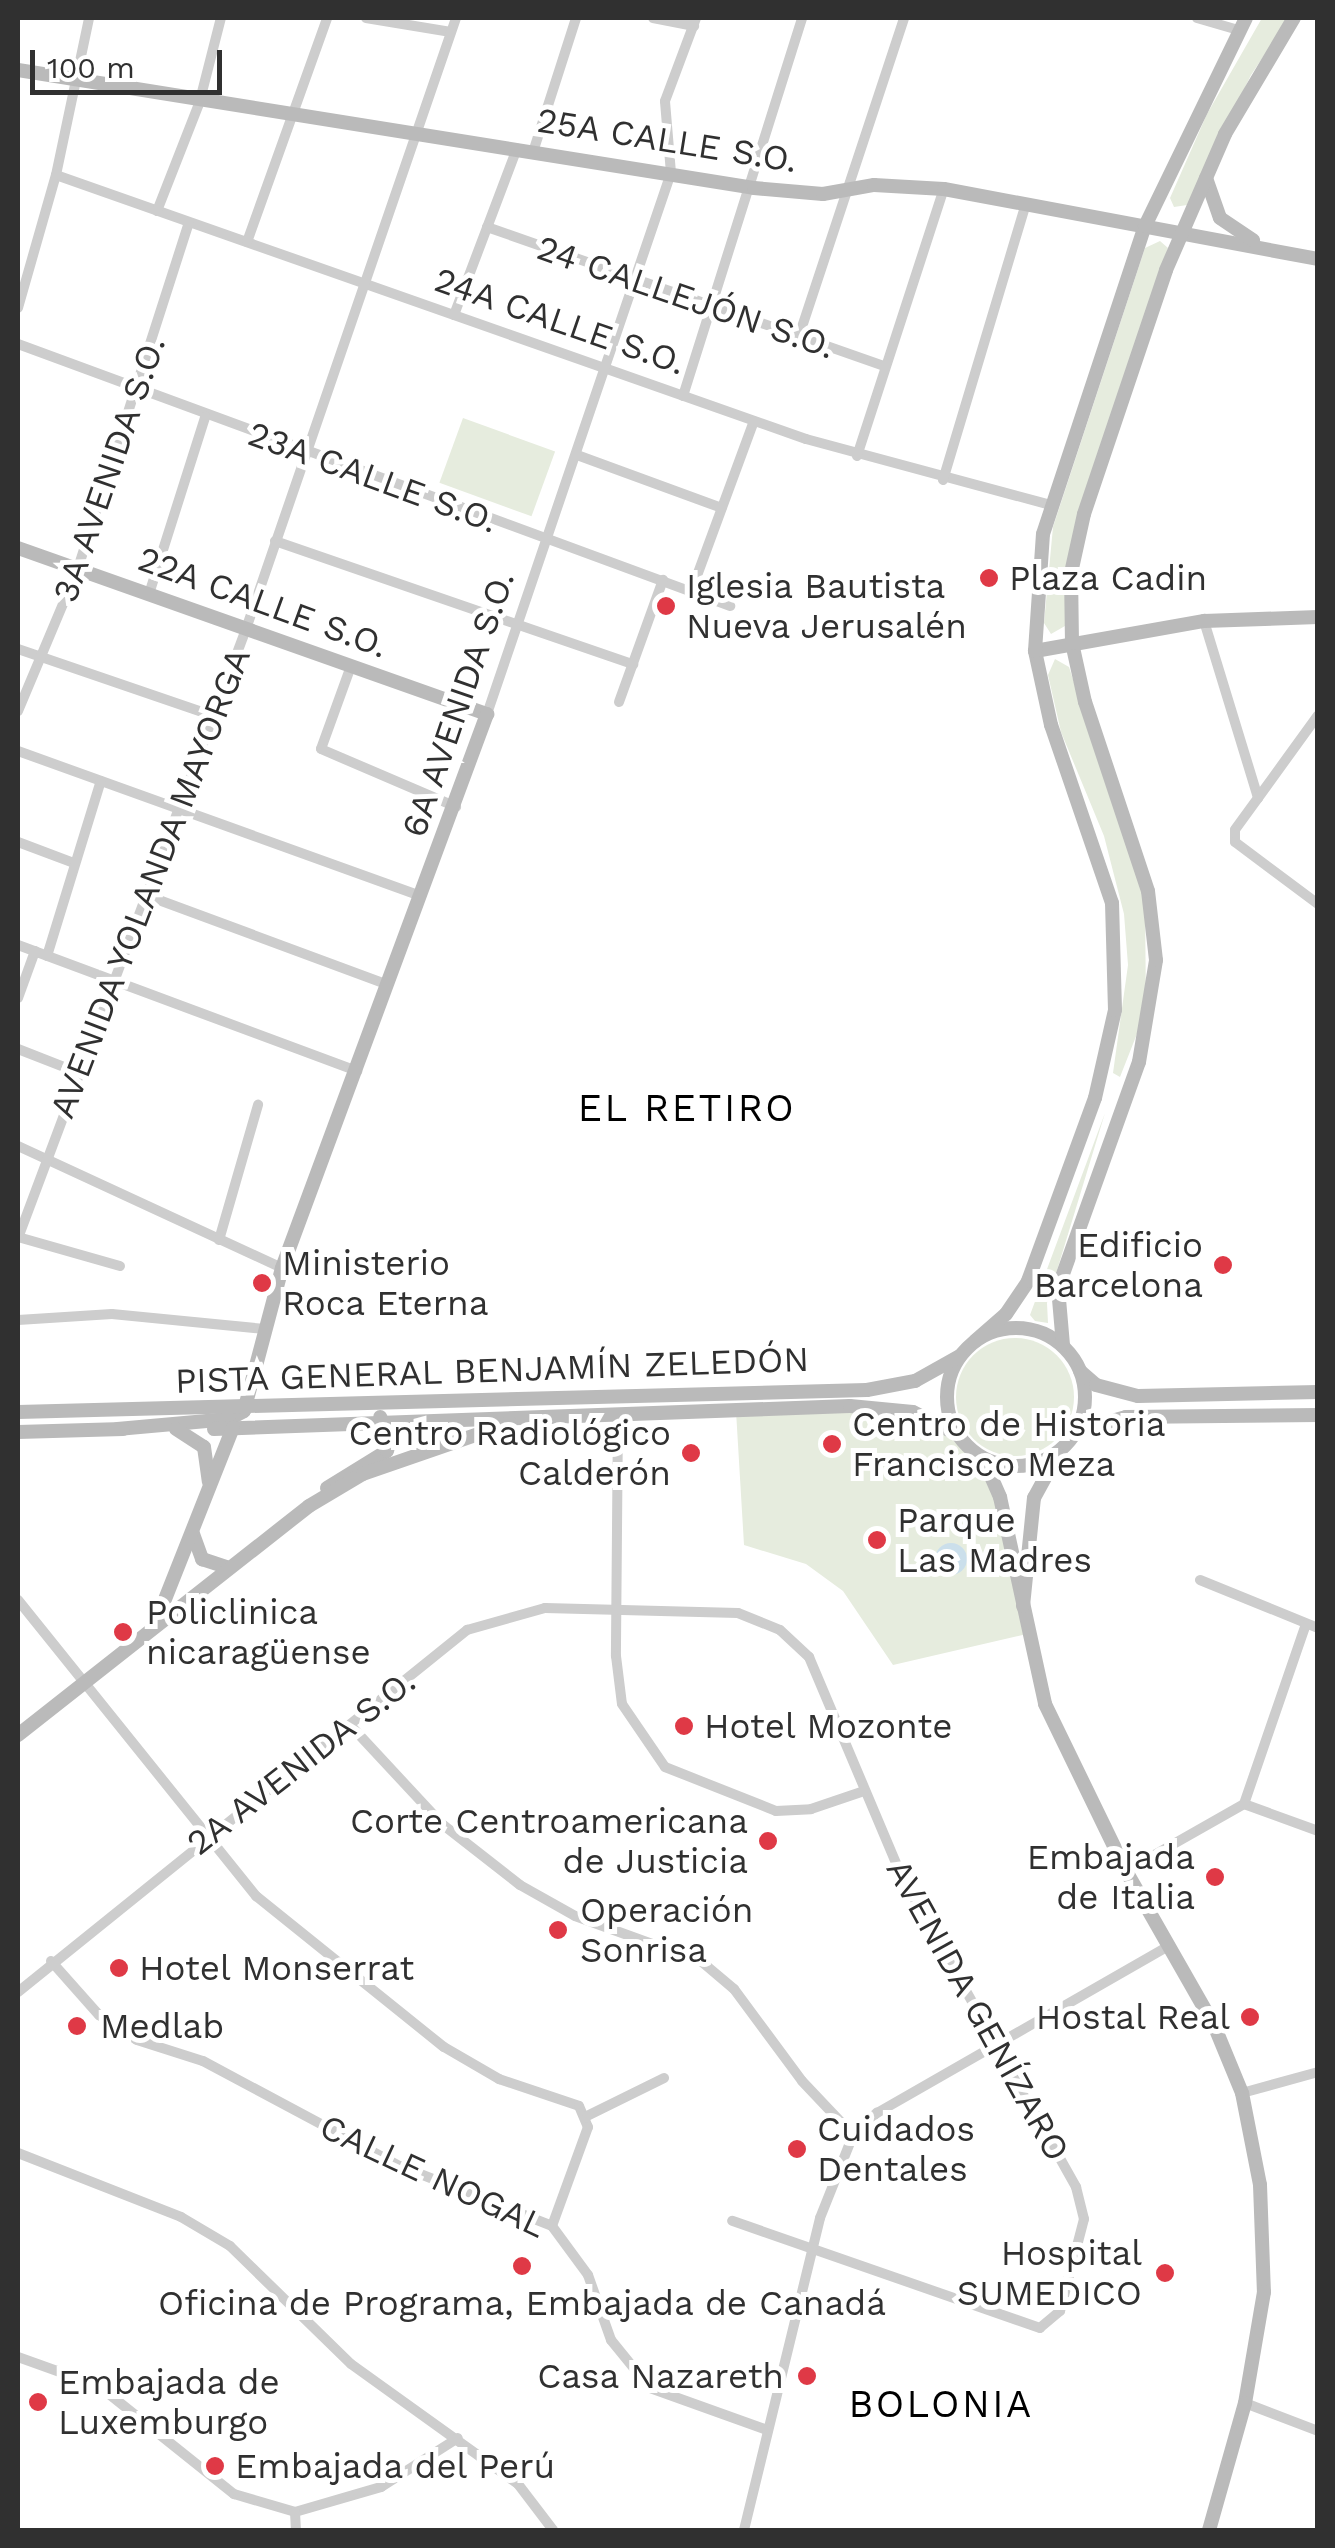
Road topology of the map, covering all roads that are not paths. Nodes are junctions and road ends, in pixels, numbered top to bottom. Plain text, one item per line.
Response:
1 (88, 18) edge
2 (221, 18) edge
3 (326, 18) edge
4 (366, 18) edge
5 (456, 18) edge
6 (576, 18) edge
7 (653, 18) edge
8 (802, 18) edge
9 (904, 18) edge
10 (1197, 18) edge
11 (1294, 18) edge
12 (695, 22) edge
13 (1242, 24) edge
14 (452, 32) junction
15 (18, 70) edge
16 (77, 80) junction
17 (199, 94) junction
18 (294, 110) junction
19 (419, 130) junction
20 (517, 146) junction
21 (534, 149) junction
22 (671, 172) junction
23 (1206, 172) junction
24 (56, 175) junction
25 (754, 188) junction
26 (849, 188) junction
27 (944, 189) junction
28 (1026, 203) junction
29 (157, 211) junction
30 (189, 222) junction
31 (1145, 226) junction
32 (486, 228) junction
33 (1181, 233) junction
34 (247, 242) junction
35 (1281, 250) junction
36 (1314, 256) edge
37 (632, 278) junction
38 (366, 284) junction
39 (713, 306) junction
40 (18, 308) edge
41 (454, 315) junction
42 (799, 336) junction
43 (18, 344) edge
44 (884, 366) junction
45 (608, 369) junction
46 (138, 392) junction
47 (683, 396) junction
48 (205, 417) junction
49 (754, 421) junction
50 (306, 452) junction
51 (578, 455) junction
52 (857, 456) junction
53 (943, 480) junction
54 (1050, 505) junction
55 (722, 508) junction
56 (548, 540) junction
57 (275, 541) junction
58 (18, 548) edge
59 (78, 568) junction
60 (663, 580) junction
61 (691, 592) junction
62 (149, 594) junction
63 (730, 606) dead end
64 (1318, 617) edge
65 (1204, 621) junction
66 (518, 627) junction
67 (246, 629) junction
68 (1072, 643) junction
69 (18, 648) edge
70 (1034, 652) junction
71 (41, 658) junction
72 (634, 664) junction
73 (351, 666) junction
74 (618, 702) dead end
75 (18, 711) edge
76 (487, 714) junction
77 (1318, 715) edge
78 (214, 716) junction
79 (18, 750) edge
80 (101, 780) junction
81 (1258, 798) junction
82 (456, 807) junction
83 (180, 809) junction
84 (18, 842) edge
85 (74, 863) junction
86 (148, 896) junction
87 (421, 896) junction
88 (1318, 904) edge
89 (18, 945) edge
90 (41, 953) junction
91 (118, 984) junction
92 (388, 985) junction
93 (18, 998) edge
94 (18, 1049) edge
95 (357, 1070) junction
96 (82, 1074) junction
97 (258, 1105) dead end
98 (18, 1146) edge
99 (46, 1158) junction
100 (18, 1237) edge
101 (219, 1240) junction
102 (120, 1266) dead end
103 (282, 1268) junction
104 (18, 1320) edge
105 (265, 1330) junction
106 (975, 1342) junction
107 (1062, 1345) junction
108 (960, 1356) junction
109 (1079, 1370) junction
110 (769, 1392) junction
111 (1318, 1392) edge
112 (632, 1395) junction
113 (384, 1402) junction
114 (287, 1405) junction
115 (246, 1406) junction
116 (362, 1409) junction
117 (322, 1411) junction
118 (18, 1412) edge
119 (1318, 1414) edge
120 (618, 1415) junction
121 (523, 1419) junction
122 (382, 1421) junction
123 (233, 1428) junction
124 (176, 1429) junction
125 (117, 1430) junction
126 (1076, 1431) junction
127 (18, 1432) edge
128 (957, 1434) junction
129 (1062, 1448) junction
130 (983, 1458) junction
131 (207, 1494) junction
132 (309, 1506) junction
133 (193, 1528) junction
134 (227, 1567) junction
135 (1200, 1580) dead end
136 (18, 1600) edge
137 (1022, 1611) junction
138 (617, 1612) junction
139 (1312, 1626) edge
140 (150, 1630) junction
141 (82, 1684) junction
142 (352, 1726) junction
143 (18, 1736) edge
144 (861, 1792) junction
145 (1244, 1804) junction
146 (1318, 1831) edge
147 (206, 1837) junction
148 (1126, 1871) junction
149 (1169, 1946) junction
150 (51, 1960) junction
151 (18, 1992) edge
152 (996, 2044) junction
153 (1318, 2072) edge
154 (664, 2078) dead end
155 (1242, 2093) junction
156 (587, 2116) junction
157 (853, 2134) junction
158 (18, 2154) edge
159 (732, 2221) dead end
160 (552, 2226) junction
161 (814, 2247) junction
162 (18, 2357) edge
163 (1245, 2403) junction
164 (767, 2430) junction
165 (1318, 2431) edge
166 (458, 2438) junction
167 (295, 2512) junction
168 (296, 2530) edge
169 (553, 2530) edge
170 (744, 2530) edge
171 (1209, 2530) edge

1 - 16 street
2 - 17 street
3 - 18 street
4 - 14 street
5 - 14 street, AVENIDA YOLANDA MAYORGA
6 - 21 street
7 - 12 street
8 - 25 street
9 - 26 street
10 - 13 street
11 - 23 main road
12 - 22 street, 6A AVENIDA S.O.
13 - 31 main road
14 - 19 street, AVENIDA YOLANDA MAYORGA
15 - 16 main road, 25A CALLE S.O.
16 - 17 main road, 25A CALLE S.O.
16 - 24 street
17 - 18 main road, 25A CALLE S.O.
17 - 29 street
18 - 19 main road, 25A CALLE S.O.
18 - 34 street
19 - 20 main road, 25A CALLE S.O.
19 - 38 street, AVENIDA YOLANDA MAYORGA
20 - 21 main road, 25A CALLE S.O.
20 - 32 street
21 - 22 main road, 25A CALLE S.O.
22 - 25 main road, 25A CALLE S.O.
22 - 37 street, 6A AVENIDA S.O.
23 - 33 main road
23 - 35 main road
24 - 29 street, 24A CALLE S.O.
24 - 40 street
25 - 26 main road, 25A CALLE S.O.
25 - 39 street
26 - 27 main road, 25A CALLE S.O.
26 - 42 street
27 - 28 main road, 25A CALLE S.O.
27 - 44 street
28 - 31 main road, 25A CALLE S.O.
28 - 53 street
29 - 30 street, 24A CALLE S.O.
30 - 34 street, 24A CALLE S.O.
30 - 46 street, 3A AVENIDA S.O.
31 - 33 main road, 25A CALLE S.O.
31 - 54 main road
32 - 37 street, 24 CALLEJÓN S.O.
32 - 41 street
33 - 35 main road, 25A CALLE S.O.
33 - 68 main road
34 - 38 street, 24A CALLE S.O.
35 - 36 main road, 25A CALLE S.O.
37 - 39 street, 24 CALLEJÓN S.O.
37 - 45 street, 6A AVENIDA S.O.
38 - 41 street, 24A CALLE S.O.
38 - 50 street, AVENIDA YOLANDA MAYORGA
39 - 42 street, 24 CALLEJÓN S.O.
39 - 47 street
41 - 45 street, 24A CALLE S.O.
42 - 44 street, 24 CALLEJÓN S.O.
43 - 46 street, 23A CALLE S.O.
44 - 52 street
45 - 47 street, 24A CALLE S.O.
45 - 51 street, 6A AVENIDA S.O.
46 - 48 street, 23A CALLE S.O.
46 - 59 street, 3A AVENIDA S.O.
47 - 49 street, 24A CALLE S.O.
48 - 50 street, 23A CALLE S.O.
48 - 62 street
49 - 52 street, 24A CALLE S.O.
49 - 55 street
50 - 56 street, 23A CALLE S.O.
50 - 57 street, AVENIDA YOLANDA MAYORGA
51 - 55 street
51 - 56 street, 6A AVENIDA S.O.
52 - 53 street, 24A CALLE S.O.
53 - 54 street, 24A CALLE S.O.
54 - 70 main road
55 - 61 street
56 - 60 street, 23A CALLE S.O.
56 - 66 street, 6A AVENIDA S.O.
57 - 66 street
57 - 67 street, AVENIDA YOLANDA MAYORGA
58 - 59 main road, 22A CALLE S.O.
59 - 62 main road, 22A CALLE S.O.
59 - 71 street, 3A AVENIDA S.O.
60 - 61 street, 23A CALLE S.O.
60 - 72 street
61 - 63 street, 23A CALLE S.O.
62 - 67 main road, 22A CALLE S.O.
64 - 65 main road
65 - 68 main road
65 - 81 street
66 - 72 street
66 - 76 street, 6A AVENIDA S.O.
67 - 73 main road, 22A CALLE S.O.
67 - 78 street, AVENIDA YOLANDA MAYORGA
68 - 70 main road
68 - 107 main road
69 - 71 street
70 - 106 main road
71 - 75 street, 3A AVENIDA S.O.
71 - 78 street
72 - 74 street
73 - 76 main road, 22A CALLE S.O.
73 - 82 street
76 - 82 main road, 6A AVENIDA S.O.
77 - 81 street
78 - 83 street, AVENIDA YOLANDA MAYORGA
79 - 80 street
80 - 83 street
80 - 85 street
81 - 88 street
82 - 87 main road, 6A AVENIDA S.O.
83 - 86 street, AVENIDA YOLANDA MAYORGA
83 - 87 street
84 - 85 street
85 - 90 street
86 - 91 street, AVENIDA YOLANDA MAYORGA
86 - 92 street
87 - 92 main road, 6A AVENIDA S.O.
89 - 90 street
90 - 91 street
90 - 93 street
91 - 95 street
91 - 96 street, AVENIDA YOLANDA MAYORGA
92 - 95 main road, 6A AVENIDA S.O.
94 - 96 street
95 - 103 main road, 6A AVENIDA S.O.
96 - 99 street, AVENIDA YOLANDA MAYORGA
97 - 101 street
98 - 99 street
99 - 100 street, AVENIDA YOLANDA MAYORGA
99 - 101 street
100 - 102 street
101 - 103 street
103 - 105 main road, 6A AVENIDA S.O.
104 - 105 street
105 - 115 main road, 6A AVENIDA S.O.
106 - 107 main road
106 - 108 main road
107 - 109 main road
108 - 110 main road, PISTA GENERAL BENJAMÍN ZELEDÓN
108 - 128 main road
109 - 111 main road
109 - 126 main road
110 - 112 main road, PISTA GENERAL BENJAMÍN ZELEDÓN
110 - 120 main road
112 - 113 main road, PISTA GENERAL BENJAMÍN ZELEDÓN
112 - 121 main road
113 - 114 main road, PISTA GENERAL BENJAMÍN ZELEDÓN
113 - 116 main road
114 - 115 main road, PISTA GENERAL BENJAMÍN ZELEDÓN
114 - 117 main road
115 - 118 main road, PISTA GENERAL BENJAMÍN ZELEDÓN
115 - 125 main road
116 - 117 main road
116 - 122 main road
117 - 123 main road
119 - 126 main road
120 - 121 main road, PISTA GENERAL BENJAMÍN ZELEDÓN
120 - 128 main road, PISTA GENERAL BENJAMÍN ZELEDÓN
120 - 138 street
121 - 122 main road, PISTA GENERAL BENJAMÍN ZELEDÓN
121 - 132 main road
122 - 123 main road, PISTA GENERAL BENJAMÍN ZELEDÓN
122 - 132 main road
123 - 124 main road, PISTA GENERAL BENJAMÍN ZELEDÓN
123 - 131 main road
124 - 125 main road, PISTA GENERAL BENJAMÍN ZELEDÓN
124 - 131 main road
125 - 127 main road, PISTA GENERAL BENJAMÍN ZELEDÓN
126 - 129 main road
128 - 130 main road
129 - 130 main road
129 - 137 main road
130 - 137 main road
131 - 133 main road
132 - 134 main road
133 - 134 main road
133 - 140 main road
134 - 140 main road
135 - 139 street
136 - 141 street
137 - 148 main road
138 - 142 street, 2A AVENIDA S.O.
138 - 144 street, AVENIDA GENÍZARO
138 - 144 street
139 - 145 street
140 - 141 main road
141 - 143 main road
141 - 147 street
142 - 147 street, 2A AVENIDA S.O.
142 - 157 street
144 - 152 street, AVENIDA GENÍZARO
145 - 146 street
145 - 148 street
147 - 150 street, 2A AVENIDA S.O.
147 - 156 street
148 - 149 main road
149 - 152 street
149 - 155 main road
150 - 151 street, 2A AVENIDA S.O.
150 - 160 street, CALLE NOGAL
152 - 157 street
152 - 161 street, AVENIDA GENÍZARO
153 - 155 street
154 - 156 street
155 - 163 main road
156 - 160 street
157 - 161 street
158 - 166 street
159 - 161 street
160 - 164 street, CALLE NOGAL
161 - 164 street
162 - 167 street
163 - 165 street
163 - 171 main road
164 - 170 street
166 - 167 street
166 - 169 street
167 - 168 street

